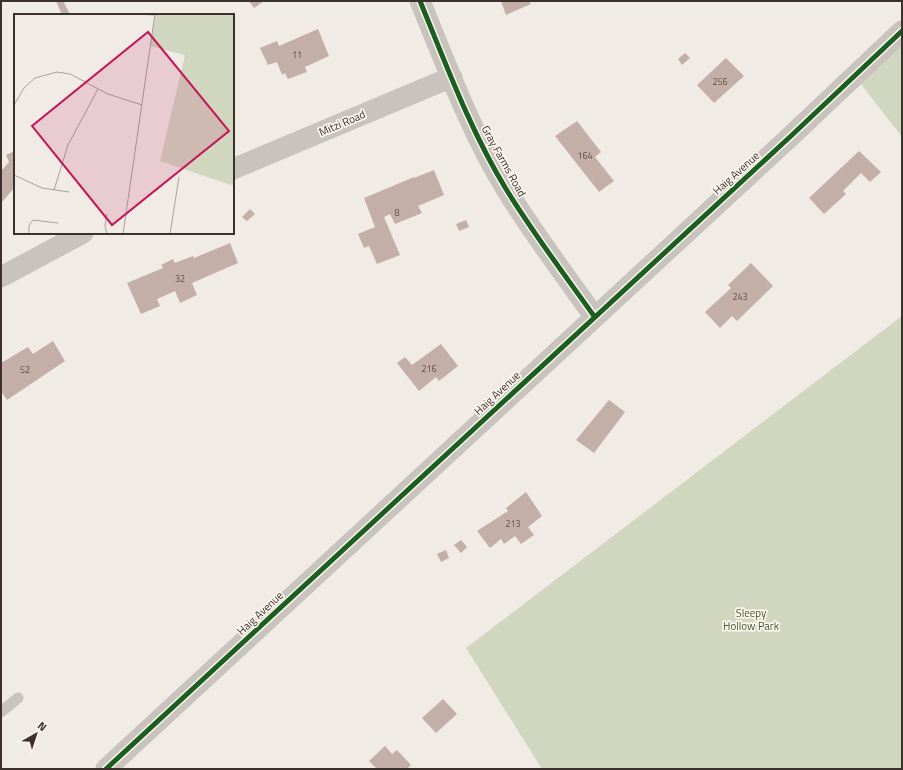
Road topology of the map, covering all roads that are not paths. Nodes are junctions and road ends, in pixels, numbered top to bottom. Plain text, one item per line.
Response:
1 (420, 1) edge
2 (902, 31) edge
3 (452, 77) junction
4 (234, 169) edge
5 (81, 234) edge
6 (1, 277) edge
7 (594, 316) junction
8 (18, 698) dead end
9 (1, 712) edge
10 (106, 769) edge

1 - 3 street, Gray Farms Road
2 - 7 street, Haig Avenue
3 - 4 street, Mitzi Road
3 - 7 street, Gray Farms Road
5 - 6 street
7 - 10 street, Haig Avenue
8 - 9 lane

